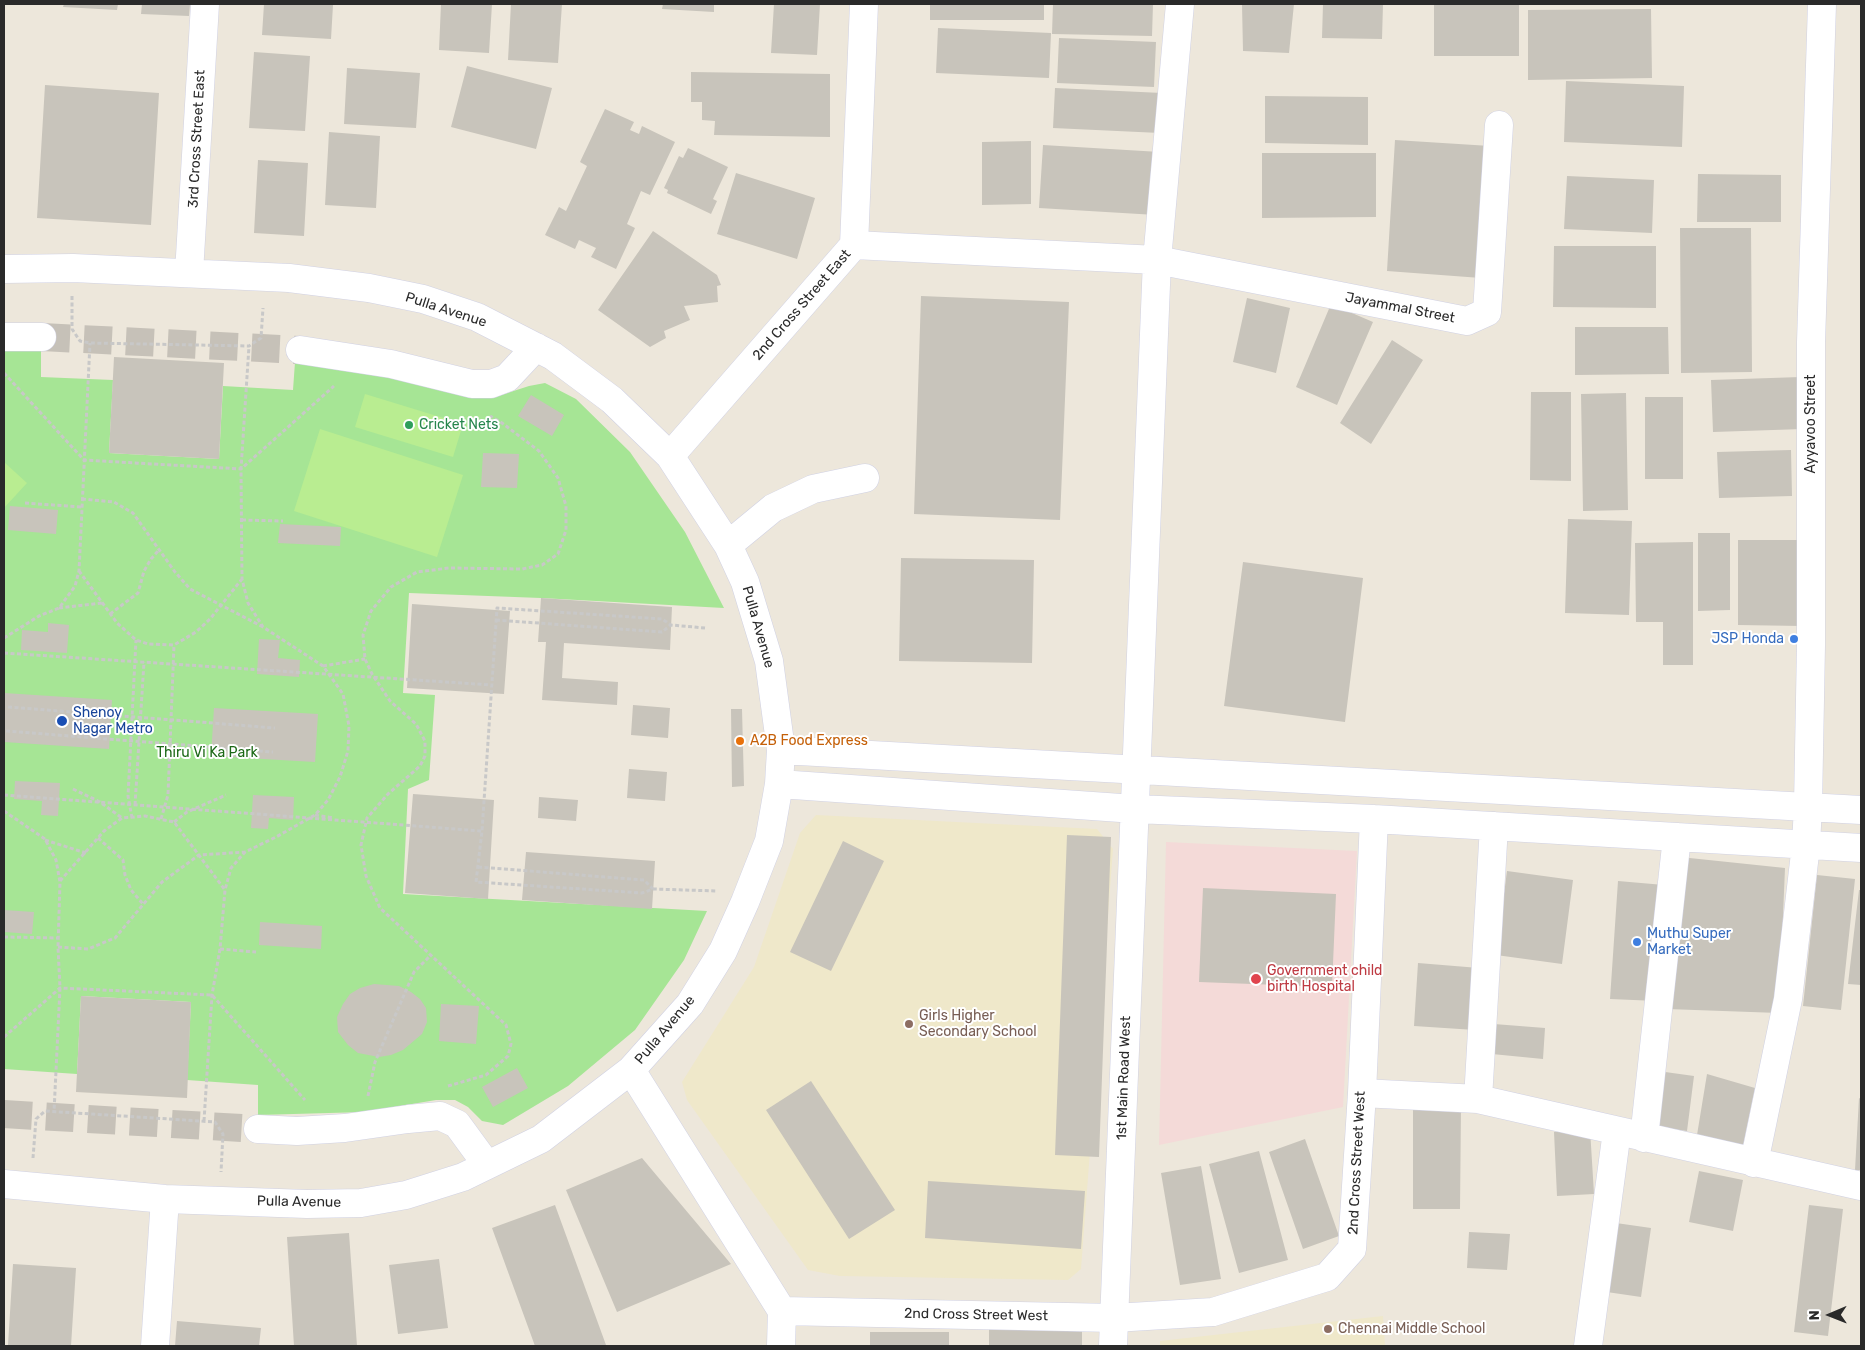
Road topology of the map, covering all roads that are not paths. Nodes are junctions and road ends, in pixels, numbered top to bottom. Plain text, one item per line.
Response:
1 (205, 4) edge
2 (864, 4) edge
3 (1180, 4) edge
4 (1822, 4) edge
5 (1499, 125) dead end
6 (854, 245) junction
7 (1157, 260) junction
8 (4, 269) edge
9 (189, 274) junction
10 (4, 337) edge
11 (42, 337) tunnel mouth
12 (536, 347) junction
13 (300, 350) tunnel mouth
14 (670, 456) junction
15 (864, 478) dead end
16 (728, 546) junction
17 (781, 750) junction
18 (1137, 770) junction
19 (780, 784) junction
20 (1808, 806) junction
21 (1135, 810) junction
22 (1861, 810) edge
23 (1374, 819) junction
24 (1494, 826) junction
25 (1677, 837) junction
26 (1806, 845) junction
27 (1861, 848) edge
28 (631, 1070) junction
29 (1362, 1093) junction
30 (1478, 1099) junction
31 (258, 1129) tunnel mouth
32 (1617, 1131) junction
33 (1644, 1138) junction
34 (1754, 1162) junction
35 (487, 1165) junction
36 (4, 1184) edge
37 (1861, 1186) edge
38 (165, 1198) junction
39 (782, 1312) junction
40 (1114, 1318) junction
41 (155, 1346) edge
42 (781, 1346) edge
43 (1113, 1346) edge
44 (1588, 1346) edge

1 - 9 street, 3rd Cross Street East
2 - 6 street, 2nd Cross Street East
3 - 7 street, 1st Main Road West
4 - 20 street, Ayyavoo Street
5 - 7 street, Jayammal Street
6 - 7 street
6 - 14 street, 2nd Cross Street East
7 - 18 street, 1st Main Road West
8 - 9 street, Pulla Avenue
9 - 12 street, Pulla Avenue
10 - 11 street
12 - 13 street
12 - 14 street, Pulla Avenue
14 - 16 street, Pulla Avenue
15 - 16 street
16 - 17 street, Pulla Avenue
17 - 18 street
17 - 19 street, Pulla Avenue
18 - 20 street
18 - 21 street, 1st Main Road West
19 - 21 street
19 - 28 street, Pulla Avenue
20 - 22 street
20 - 26 street, Ayyavoo Street
21 - 23 street
21 - 40 street, 1st Main Road West
23 - 24 street
23 - 29 street, 2nd Cross Street West
24 - 25 street
24 - 30 street
25 - 26 street
25 - 33 street
26 - 27 street
26 - 34 street, Ayyavoo Street
28 - 35 street, Pulla Avenue
28 - 39 street
29 - 30 street
29 - 40 street, 2nd Cross Street West
30 - 32 street
31 - 35 street
32 - 33 street
32 - 44 street
33 - 34 street
34 - 37 street
35 - 38 street, Pulla Avenue
36 - 38 street, Pulla Avenue
38 - 41 street
39 - 40 street, 2nd Cross Street West
39 - 42 street
40 - 43 street, 1st Main Road West

